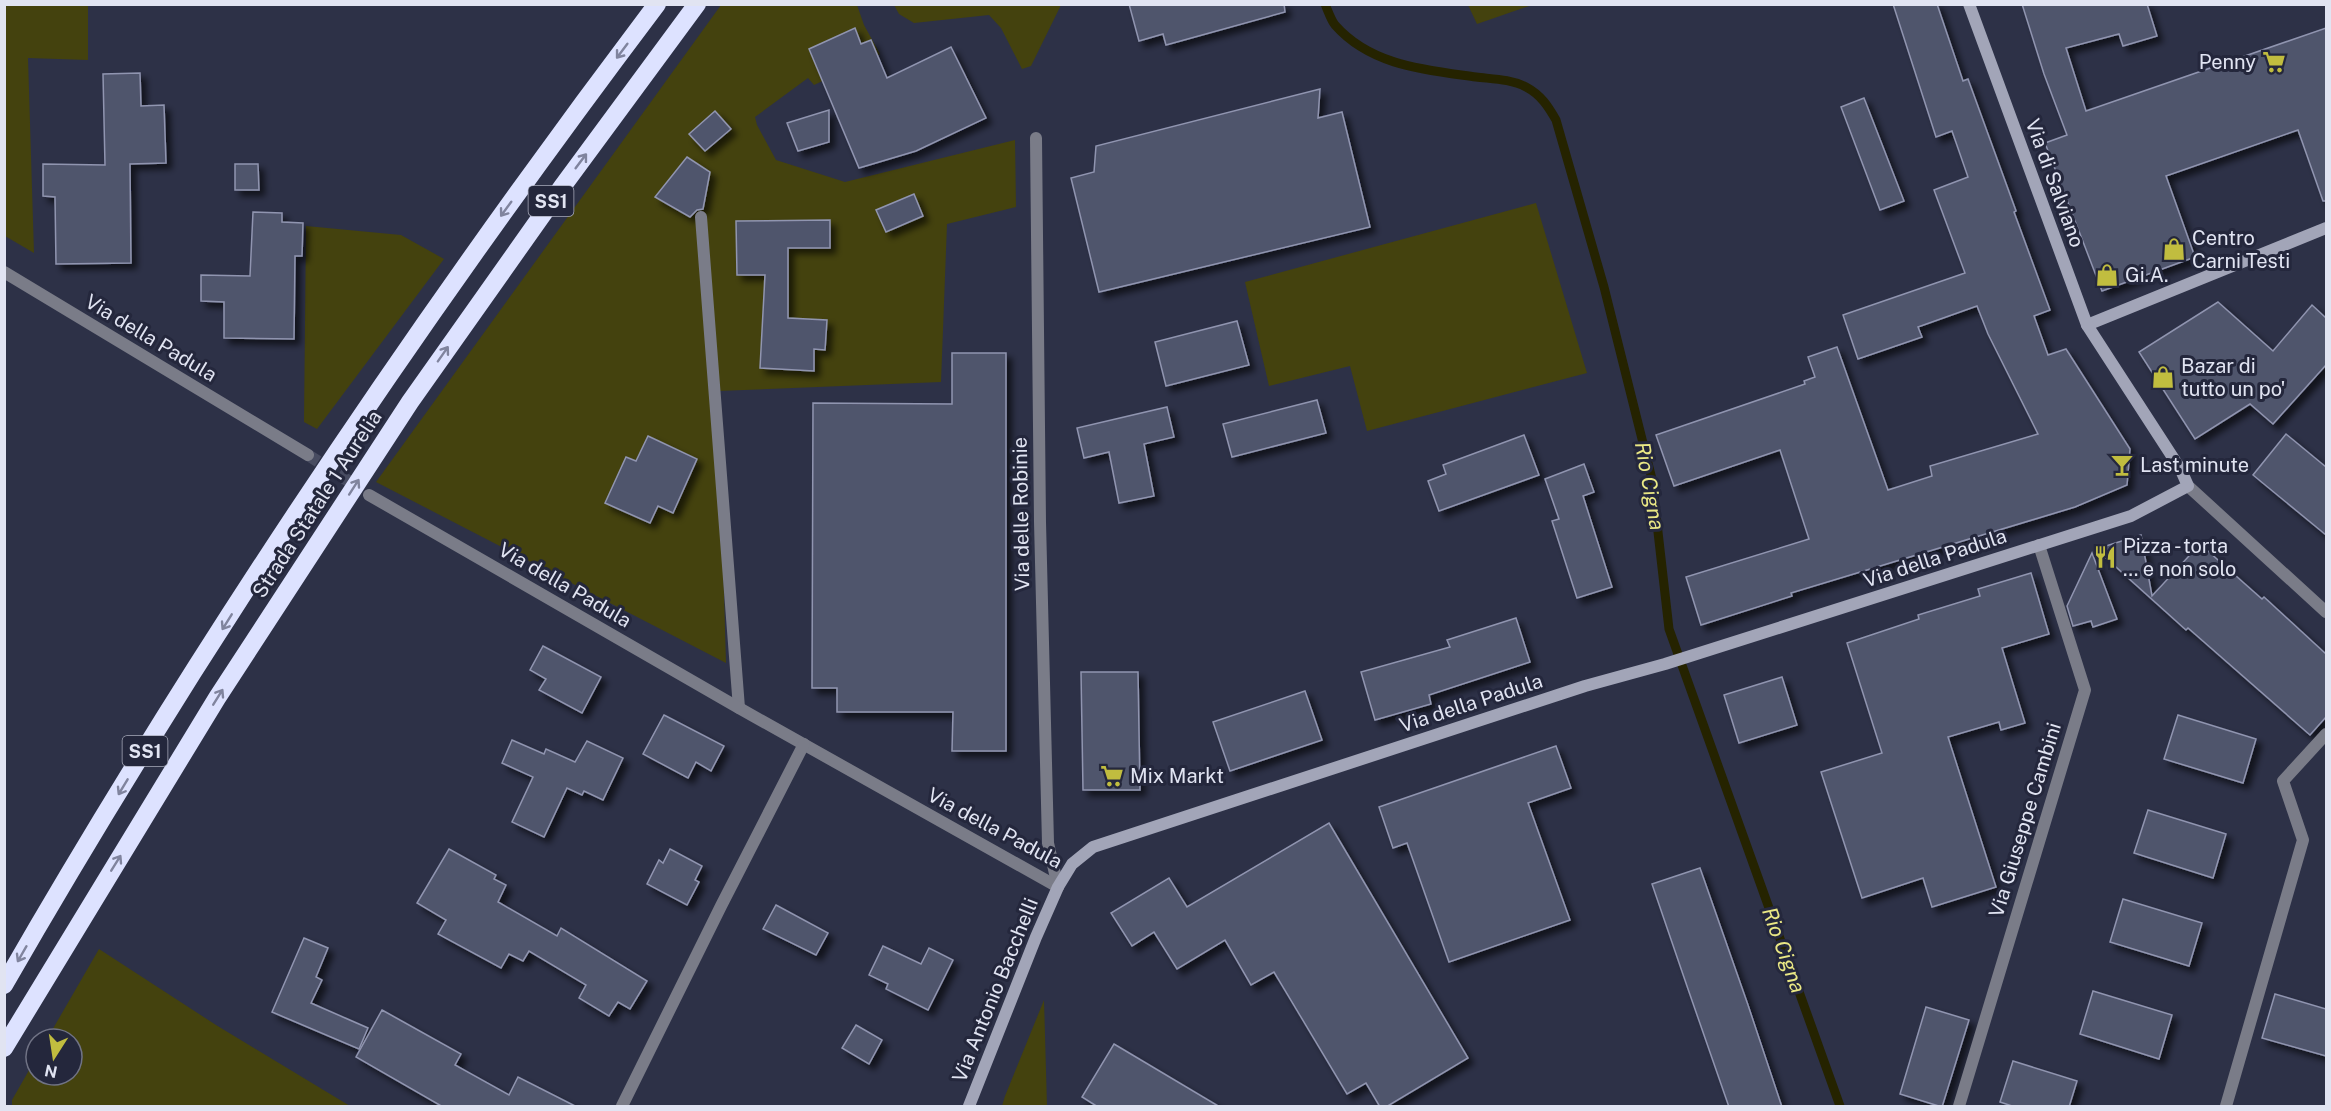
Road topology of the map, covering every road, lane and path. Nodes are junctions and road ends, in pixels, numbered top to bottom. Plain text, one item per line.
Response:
1 (657, 4) edge
2 (698, 4) edge
3 (1969, 4) edge
4 (1036, 138) dead end
5 (701, 217) dead end
6 (2326, 228) edge
7 (4, 272) edge
8 (2087, 325) junction
9 (308, 455) tunnel mouth
10 (2188, 486) junction
11 (369, 495) tunnel mouth
12 (2039, 545) junction
13 (2326, 612) edge
14 (739, 708) junction
15 (2326, 734) edge
16 (804, 744) junction
17 (1058, 887) junction
18 (4, 985) edge
19 (4, 1048) edge
20 (622, 1107) edge
21 (969, 1107) edge
22 (1959, 1107) edge
23 (2226, 1107) edge

1 -> 18 highway, Strada Statale 1 Aurelia / SS1
19 -> 2 highway, Strada Statale 1 Aurelia / SS1
3 - 8 street, Via di Salviano
4 - 17 street, Via delle Robinie
5 - 14 street
6 - 8 street
7 - 9 street, Via della Padula
8 - 10 street, Via di Salviano
10 - 12 street, Via della Padula
10 - 13 street, Via di Salviano
11 - 14 street, Via della Padula
12 - 17 street, Via della Padula
12 - 22 street, Via Giuseppe Cambini
14 - 16 street, Via della Padula
15 - 23 street
16 - 17 street, Via della Padula
16 - 20 street
17 - 21 street, Via Antonio Bacchelli

